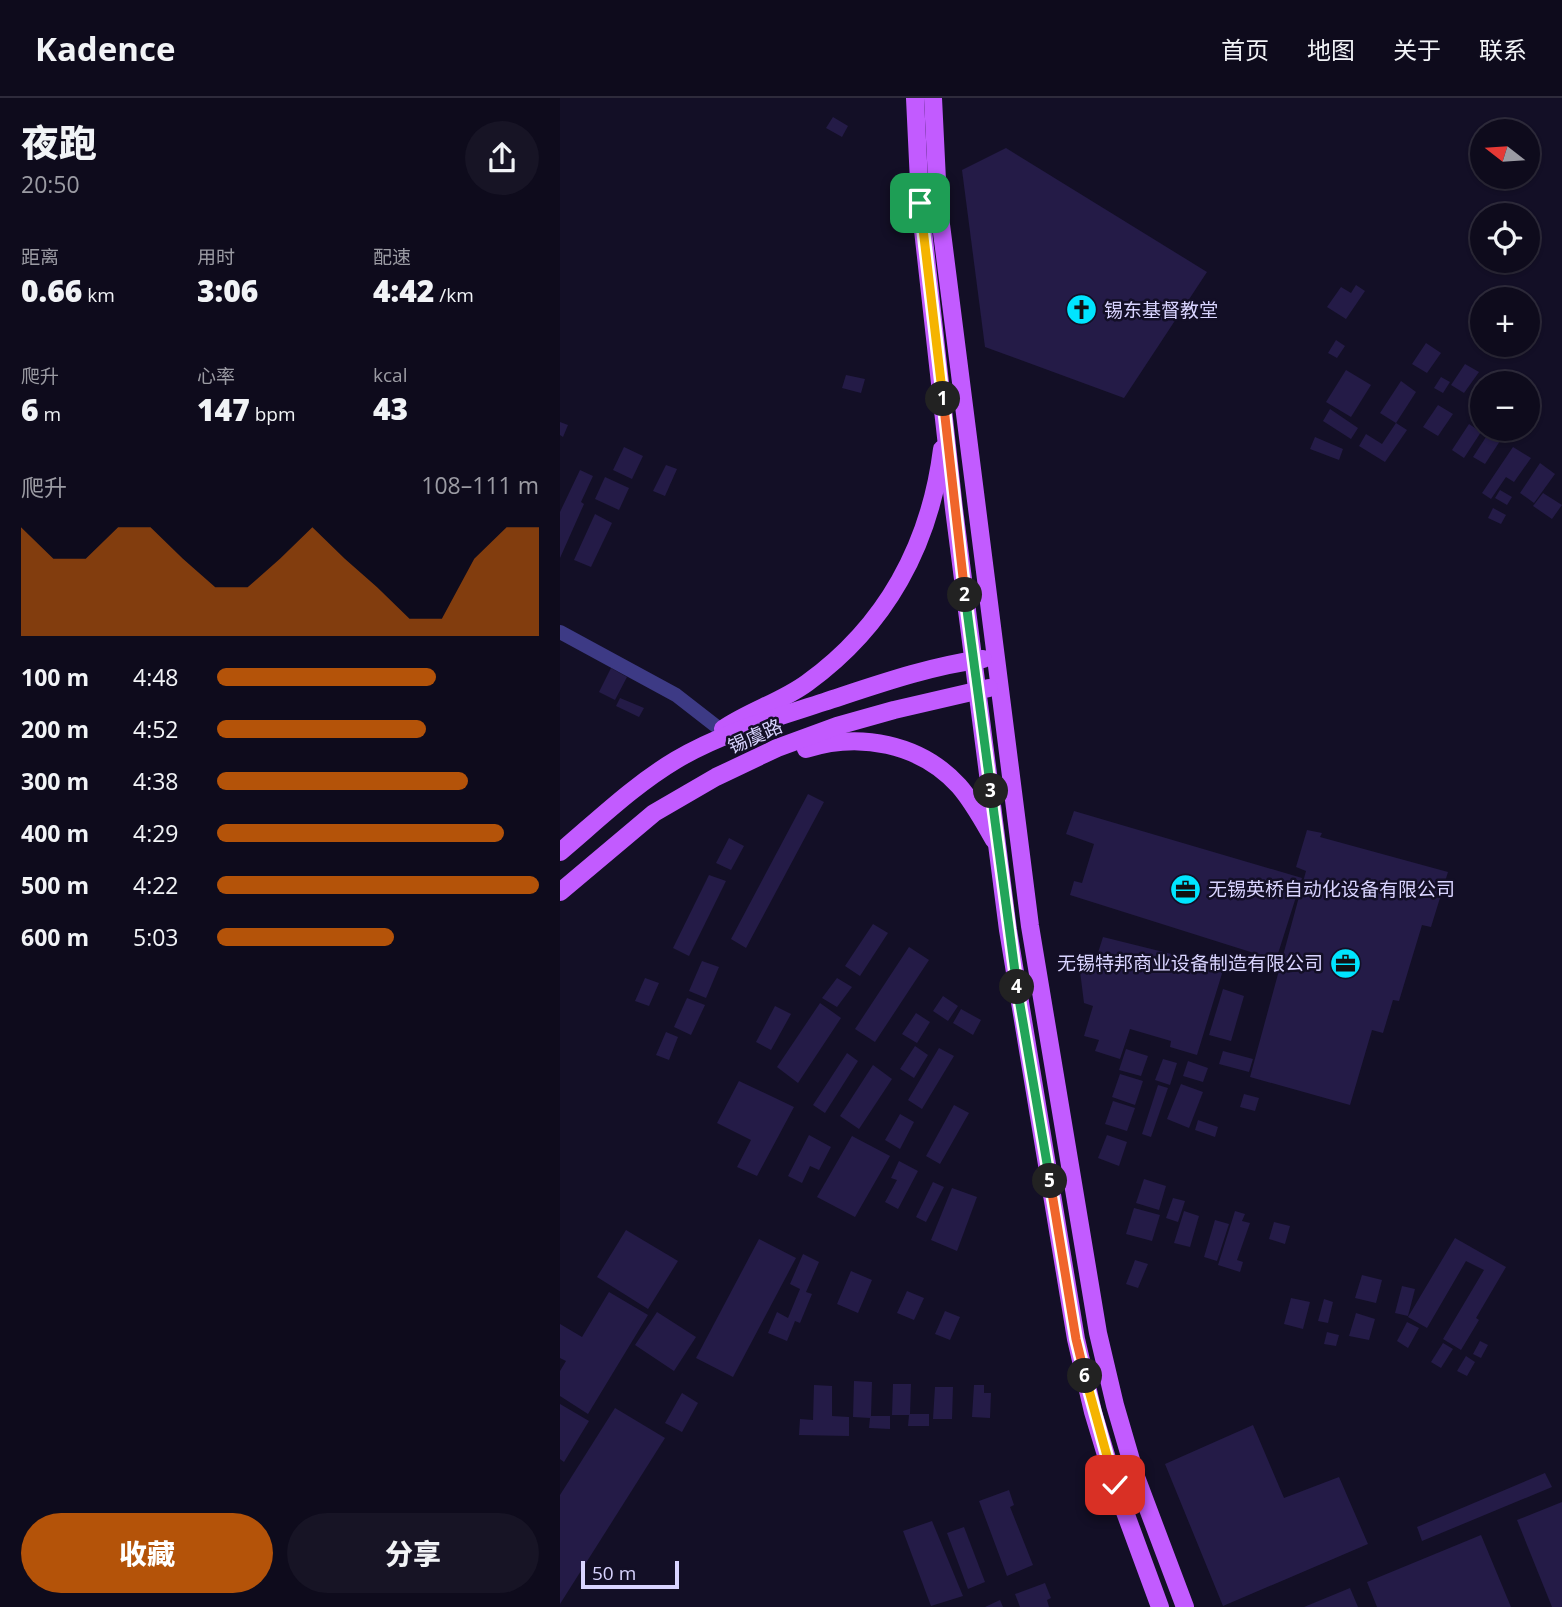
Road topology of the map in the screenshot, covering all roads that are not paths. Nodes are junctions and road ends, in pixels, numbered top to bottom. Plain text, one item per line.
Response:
1 (915, 98) edge
2 (933, 98) edge
3 (945, 421) junction
4 (560, 632) edge
5 (997, 657) junction
6 (974, 660) junction
7 (999, 686) junction
8 (978, 689) junction
9 (721, 730) junction
10 (677, 759) junction
11 (716, 777) junction
12 (997, 845) junction
13 (560, 852) edge
14 (560, 892) edge
15 (1160, 1607) edge
16 (1185, 1607) edge

1 - 3 main road
2 - 5 main road
3 - 6 main road
3 - 9 main road
4 - 9 street
5 - 6 main road, 锡虞路
5 - 7 main road
6 - 8 main road
6 - 10 main road, 锡虞路
7 - 8 main road, 锡虞路
7 - 16 main road
8 - 11 main road, 锡虞路
8 - 12 main road
9 - 10 main road
10 - 13 main road, 锡虞路
11 - 12 main road
11 - 14 main road, 锡虞路
12 - 15 main road

